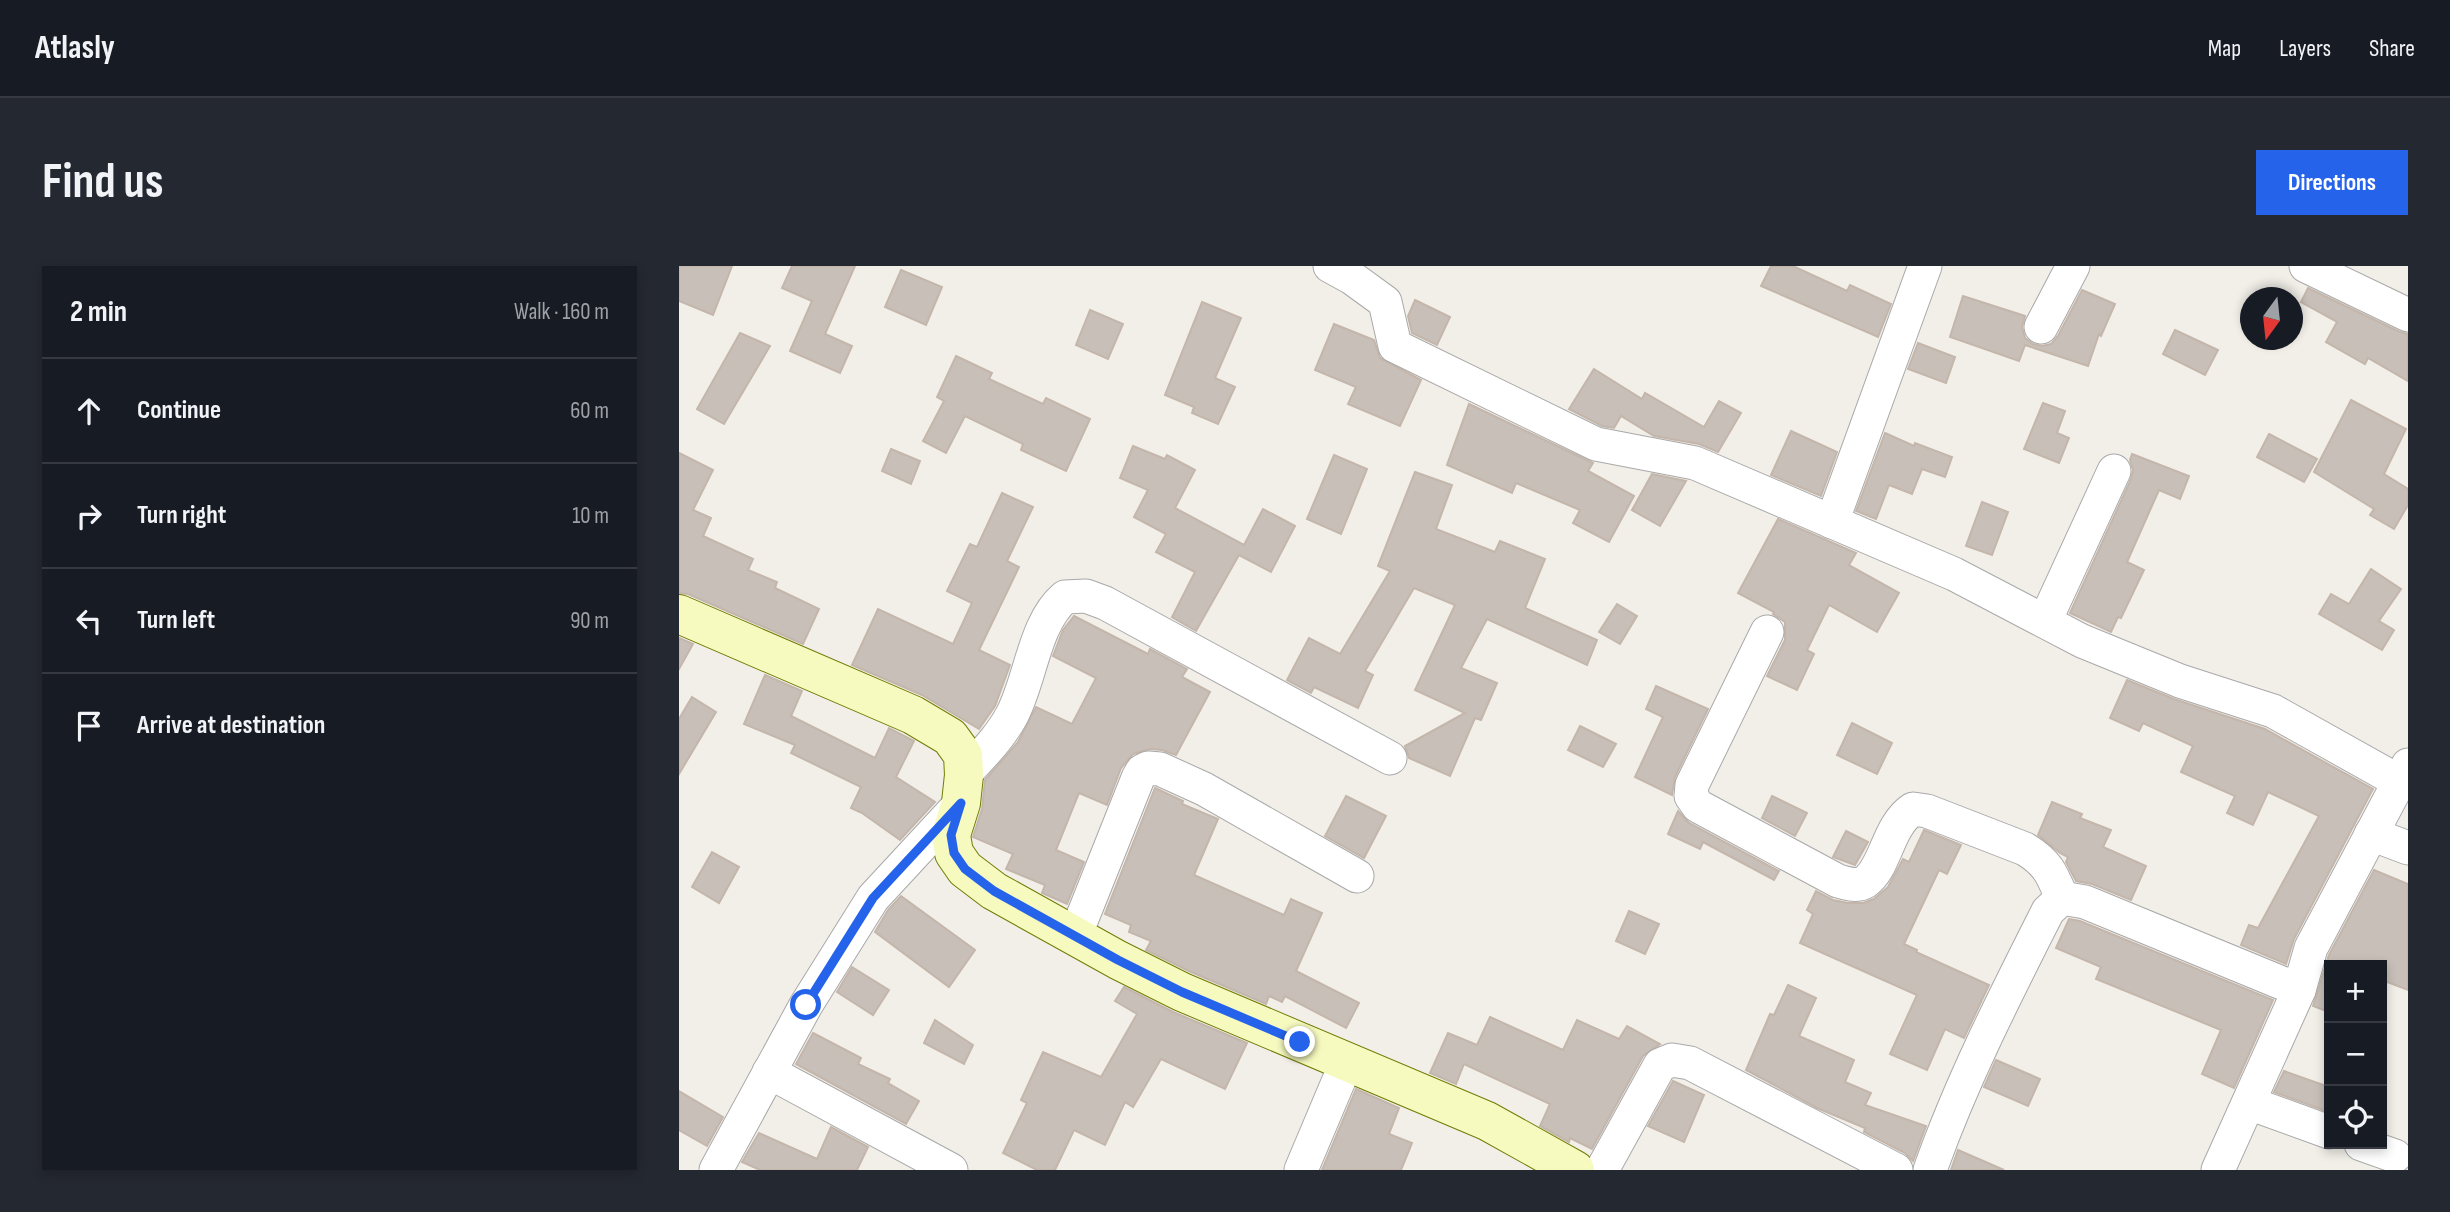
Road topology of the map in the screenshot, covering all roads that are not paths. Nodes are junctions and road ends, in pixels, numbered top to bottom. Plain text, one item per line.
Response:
1 (1330, 266) edge
2 (1925, 266) edge
3 (2073, 266) edge
4 (2306, 266) edge
5 (2408, 315) edge
6 (2041, 327) dead end
7 (2114, 471) dead end
8 (1832, 522) junction
9 (679, 614) edge
10 (2045, 621) junction
11 (1767, 632) dead end
12 (1390, 758) dead end
13 (2404, 774) edge
14 (962, 789) junction
15 (2371, 834) junction
16 (2408, 848) edge
17 (1357, 876) dead end
18 (2061, 898) junction
19 (1075, 936) junction
20 (2299, 990) junction
21 (1347, 1060) junction
22 (769, 1072) junction
23 (2249, 1103) junction
24 (2324, 1130) edge
25 (2375, 1149) edge
26 (2395, 1156) dead end
27 (716, 1170) edge
28 (951, 1170) edge
29 (1301, 1170) edge
30 (1575, 1170) edge
31 (1602, 1170) edge
32 (1896, 1170) edge
33 (1930, 1170) edge
34 (2218, 1170) edge

1 - 8 street
2 - 8 street
3 - 6 street
4 - 5 street
7 - 10 street
8 - 10 street
9 - 14 street
10 - 13 street
11 - 18 street
12 - 14 street
13 - 15 street
14 - 19 street
14 - 22 street
15 - 16 street
15 - 20 street
17 - 19 street
18 - 20 street
18 - 33 street
19 - 21 street
20 - 23 street
21 - 29 street
21 - 30 street
22 - 27 street
22 - 28 street
23 - 24 street
23 - 34 street
25 - 26 street
31 - 32 street

